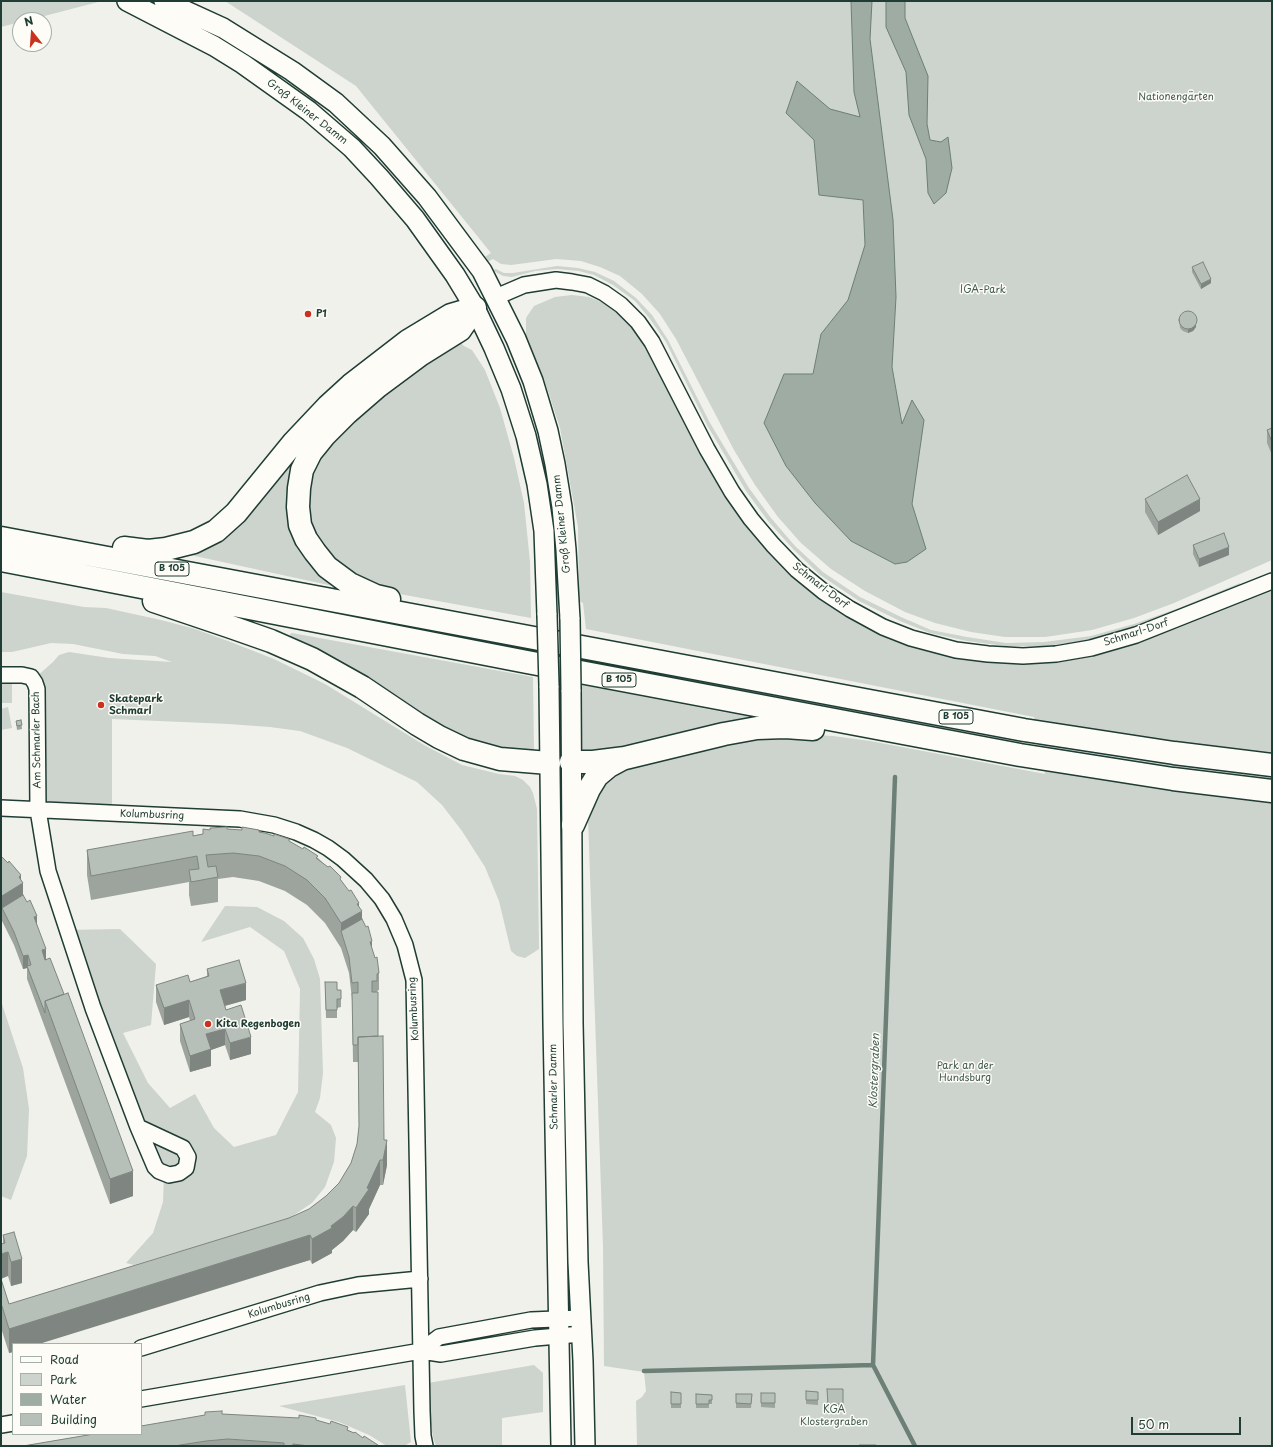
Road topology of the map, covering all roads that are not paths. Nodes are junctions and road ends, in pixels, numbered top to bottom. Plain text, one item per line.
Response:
1 (127, 1) edge
2 (164, 1) edge
3 (496, 297) junction
4 (475, 308) junction
5 (1, 538) edge
6 (34, 544) junction
7 (1, 560) edge
8 (1272, 581) edge
9 (126, 584) junction
10 (459, 624) junction
11 (1, 675) edge
12 (549, 727) junction
13 (919, 737) junction
14 (624, 758) junction
15 (571, 762) junction
16 (549, 763) junction
17 (1272, 765) edge
18 (1272, 791) edge
19 (1, 808) edge
20 (38, 810) junction
21 (573, 825) junction
22 (138, 1127) dead end
23 (420, 1279) junction
24 (582, 1326) junction
25 (559, 1327) junction
26 (142, 1348) edge
27 (421, 1351) junction
28 (142, 1399) edge
29 (12, 1423) edge
30 (1, 1425) edge
31 (426, 1446) edge
32 (561, 1446) edge
33 (585, 1446) edge

1 - 4 street, Groß Kleiner Damm
2 - 3 street, Groß Kleiner Damm
3 - 4 street
3 - 8 street, Schmarl-Dorf
3 - 15 street, Groß Kleiner Damm, bridge
4 - 6 highway
4 - 10 highway
4 - 12 street, Groß Kleiner Damm, bridge
5 - 6 highway, B 105
6 - 10 highway, B 105
7 - 9 highway, B 105
9 - 13 highway, B 105
9 - 16 highway
10 - 17 highway, B 105
11 - 20 street, Am Schmarler Bach
12 - 15 street
12 - 16 street, Schmarler Damm
13 - 14 highway
13 - 18 highway, B 105
14 - 15 highway
14 - 21 highway
15 - 16 street
15 - 21 street, Schmarler Damm
16 - 25 street, Schmarler Damm
19 - 20 street, Kolumbusring
20 - 22 street
20 - 23 street, Kolumbusring
21 - 24 street, Schmarler Damm
23 - 26 street, Kolumbusring
23 - 27 street, Kolumbusring
24 - 25 street
24 - 33 street, Schmarler Damm
25 - 27 street
25 - 32 street, Schmarler Damm
27 - 28 street
27 - 31 street, Kolumbusring
29 - 30 street

